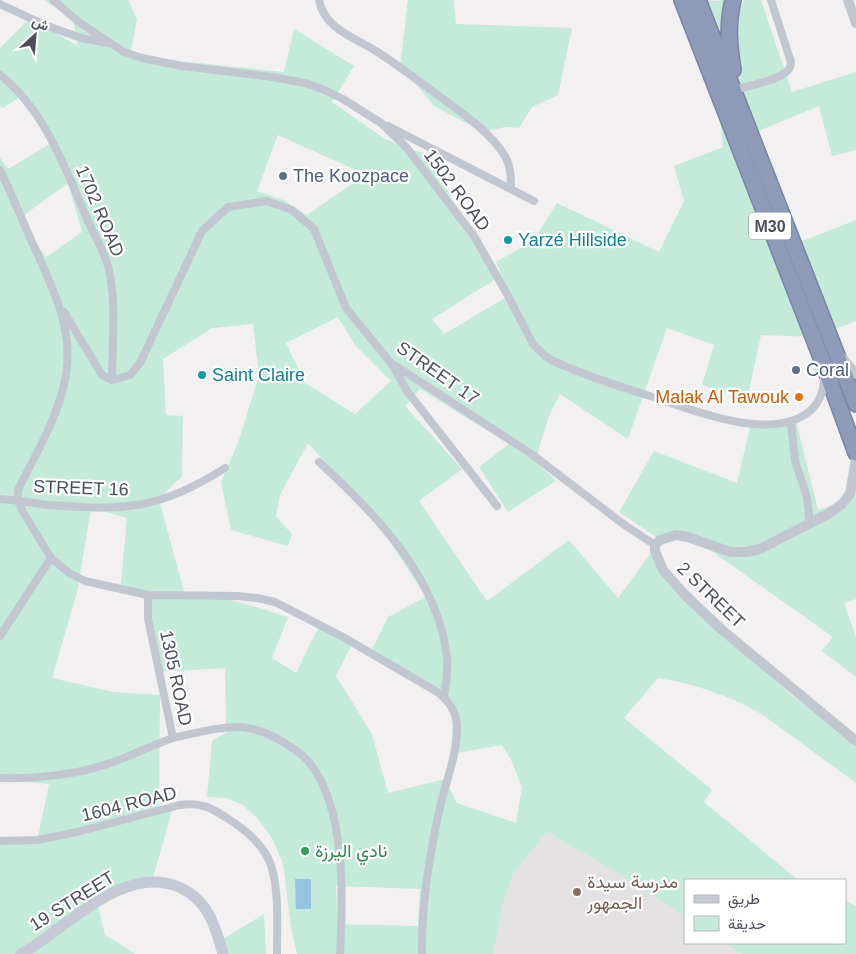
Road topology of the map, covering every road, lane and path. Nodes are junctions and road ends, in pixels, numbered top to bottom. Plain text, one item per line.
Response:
1 (54, 0) edge
2 (318, 0) edge
3 (682, 0) edge
4 (698, 0) edge
5 (733, 0) edge
6 (771, 0) edge
7 (848, 0) edge
8 (0, 4) edge
9 (856, 23) edge
10 (111, 44) junction
11 (0, 75) edge
12 (733, 88) junction
13 (381, 122) junction
14 (0, 170) edge
15 (511, 189) junction
16 (534, 201) dead end
17 (58, 302) junction
18 (834, 346) junction
19 (391, 363) junction
20 (824, 365) junction
21 (856, 374) edge
22 (112, 380) junction
23 (856, 404) edge
24 (791, 422) junction
25 (856, 453) edge
26 (856, 459) edge
27 (320, 462) dead end
28 (226, 468) dead end
29 (853, 493) edge
30 (0, 499) edge
31 (18, 500) junction
32 (497, 506) dead end
33 (810, 524) junction
34 (655, 546) junction
35 (52, 558) junction
36 (148, 595) junction
37 (0, 636) edge
38 (444, 697) junction
39 (173, 738) junction
40 (856, 741) edge
41 (0, 778) edge
42 (0, 840) edge
43 (21, 954) edge
44 (223, 954) edge
45 (277, 954) edge
46 (340, 954) edge
47 (422, 954) edge

1 - 10 street, 1502 ROAD
2 - 15 street
3 - 20 highway, M30
4 - 12 highway, M30
5 - 12 highway
6 - 12 street
7 - 9 street
8 - 10 street
10 - 13 street, 1502 ROAD
11 - 22 street, 1702 ROAD
12 - 18 highway, M30
13 - 15 street
13 - 24 street, 1502 ROAD
14 - 17 street
15 - 16 street
17 - 22 street
17 - 31 street
18 - 21 street
18 - 23 highway, M30
19 - 22 street, STREET 17
19 - 32 street
19 - 34 street, STREET 17
20 - 24 street, 1502 ROAD
20 - 25 highway, M30
24 - 33 street
26 - 29 street, 2 STREET
27 - 38 street
28 - 31 street, STREET 16
29 - 33 street, 2 STREET
30 - 31 street, STREET 16
31 - 35 street
33 - 34 street, 2 STREET
34 - 40 street, 2 STREET
35 - 36 street
35 - 37 street
36 - 38 street
36 - 39 street, 1305 ROAD
38 - 47 street
39 - 41 street, 1305 ROAD
39 - 46 street
42 - 45 street, 1604 ROAD
43 - 44 main road, 19 STREET

